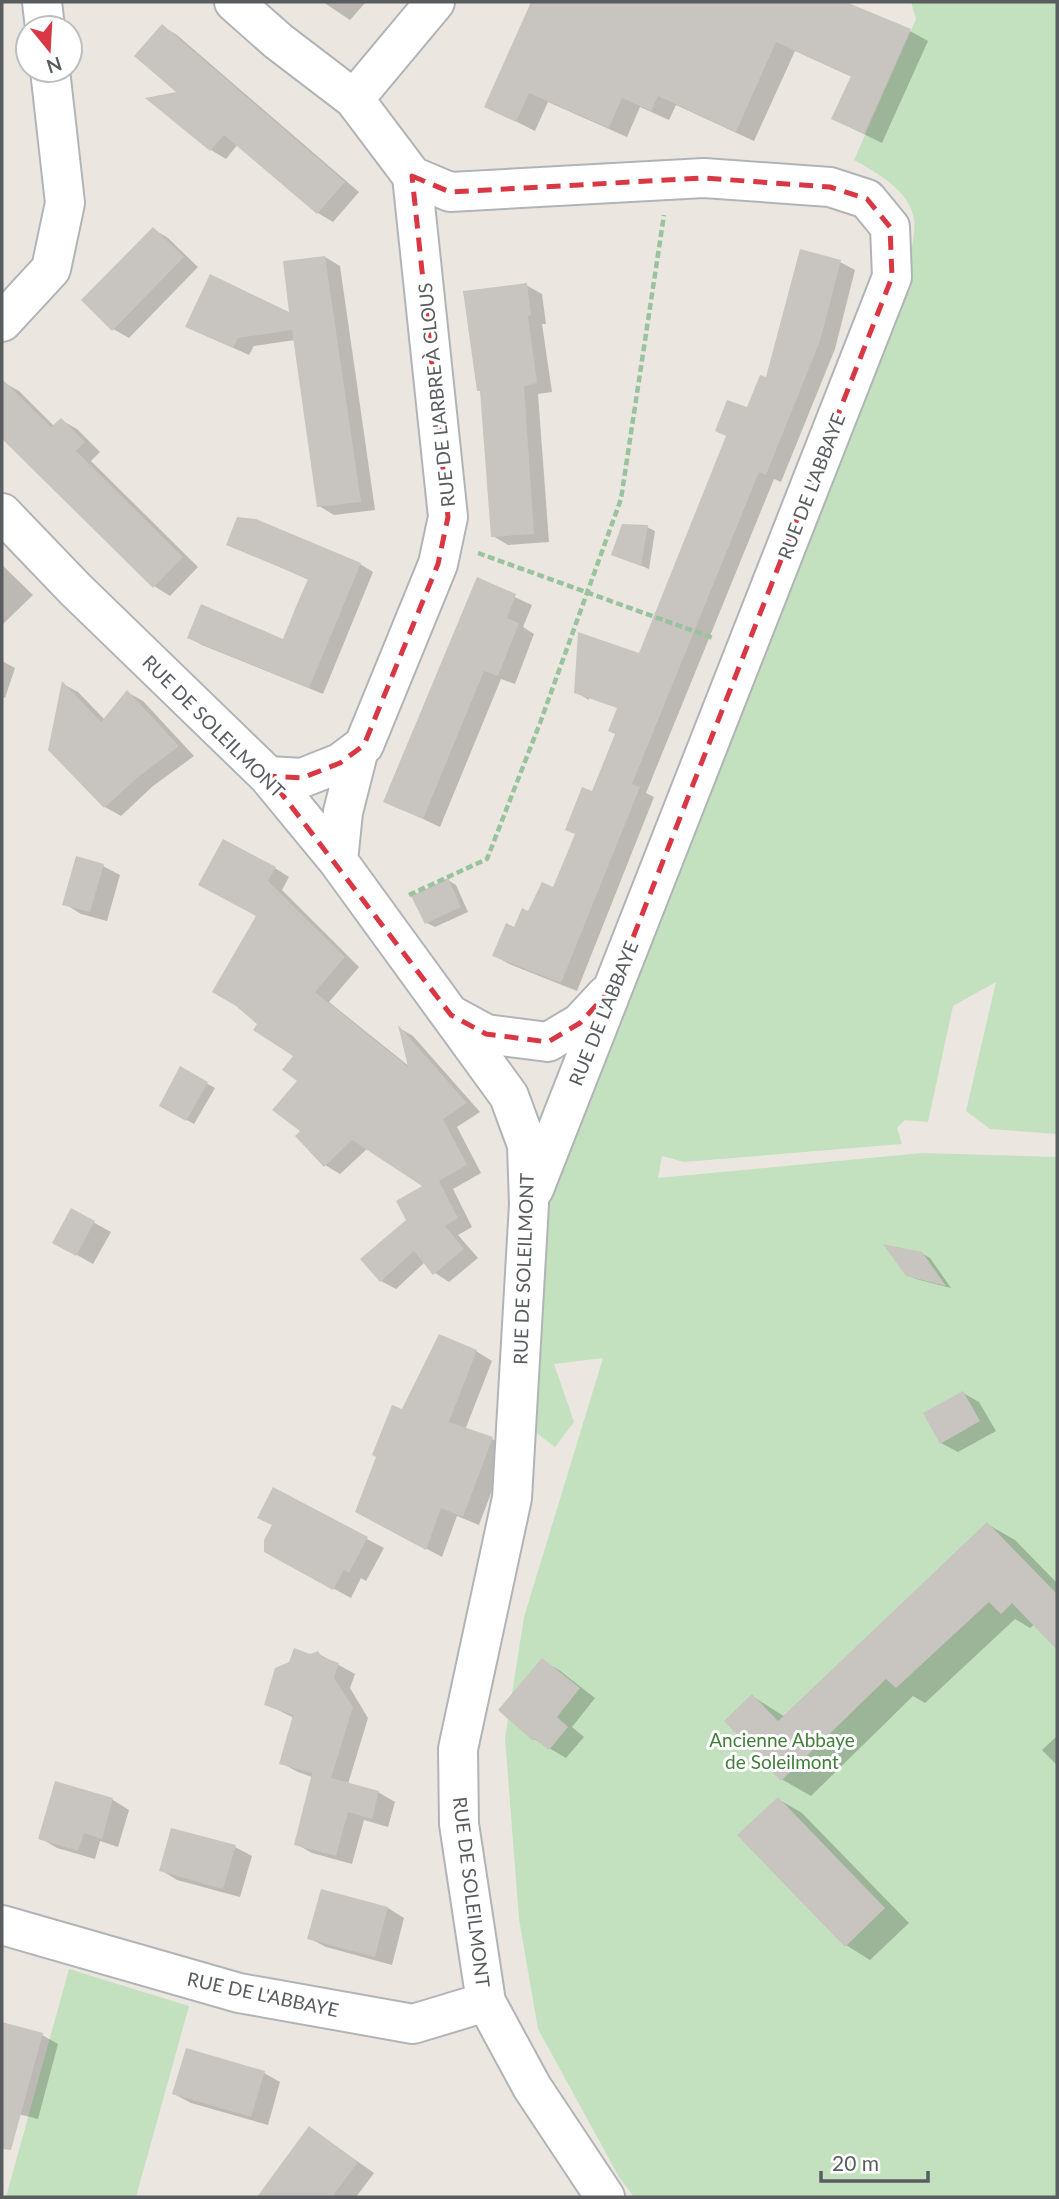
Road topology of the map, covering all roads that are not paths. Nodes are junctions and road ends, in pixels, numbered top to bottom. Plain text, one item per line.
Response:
1 (234, 2) edge
2 (435, 2) edge
3 (52, 84) edge
4 (354, 99) junction
5 (412, 176) junction
6 (2, 322) edge
7 (2, 513) edge
8 (359, 749) junction
9 (268, 776) junction
10 (338, 861) junction
11 (614, 986) junction
12 (451, 1015) junction
13 (528, 1204) junction
14 (2, 1925) edge
15 (486, 2003) junction
16 (605, 2197) edge

1 - 4 street
2 - 4 street
3 - 6 street
4 - 5 street
5 - 8 street, RUE DE L'ARBRE À CLOUS
5 - 11 street, RUE DE L'ABBAYE
7 - 9 street, RUE DE SOLEILMONT
8 - 9 street
8 - 10 street, RUE DE L'ARBRE À CLOUS
9 - 10 street, RUE DE SOLEILMONT
10 - 12 street, RUE DE SOLEILMONT
11 - 12 street
11 - 13 street, RUE DE L'ABBAYE
12 - 13 street, RUE DE SOLEILMONT
13 - 15 street, RUE DE SOLEILMONT
14 - 15 street, RUE DE L'ABBAYE
15 - 16 street

